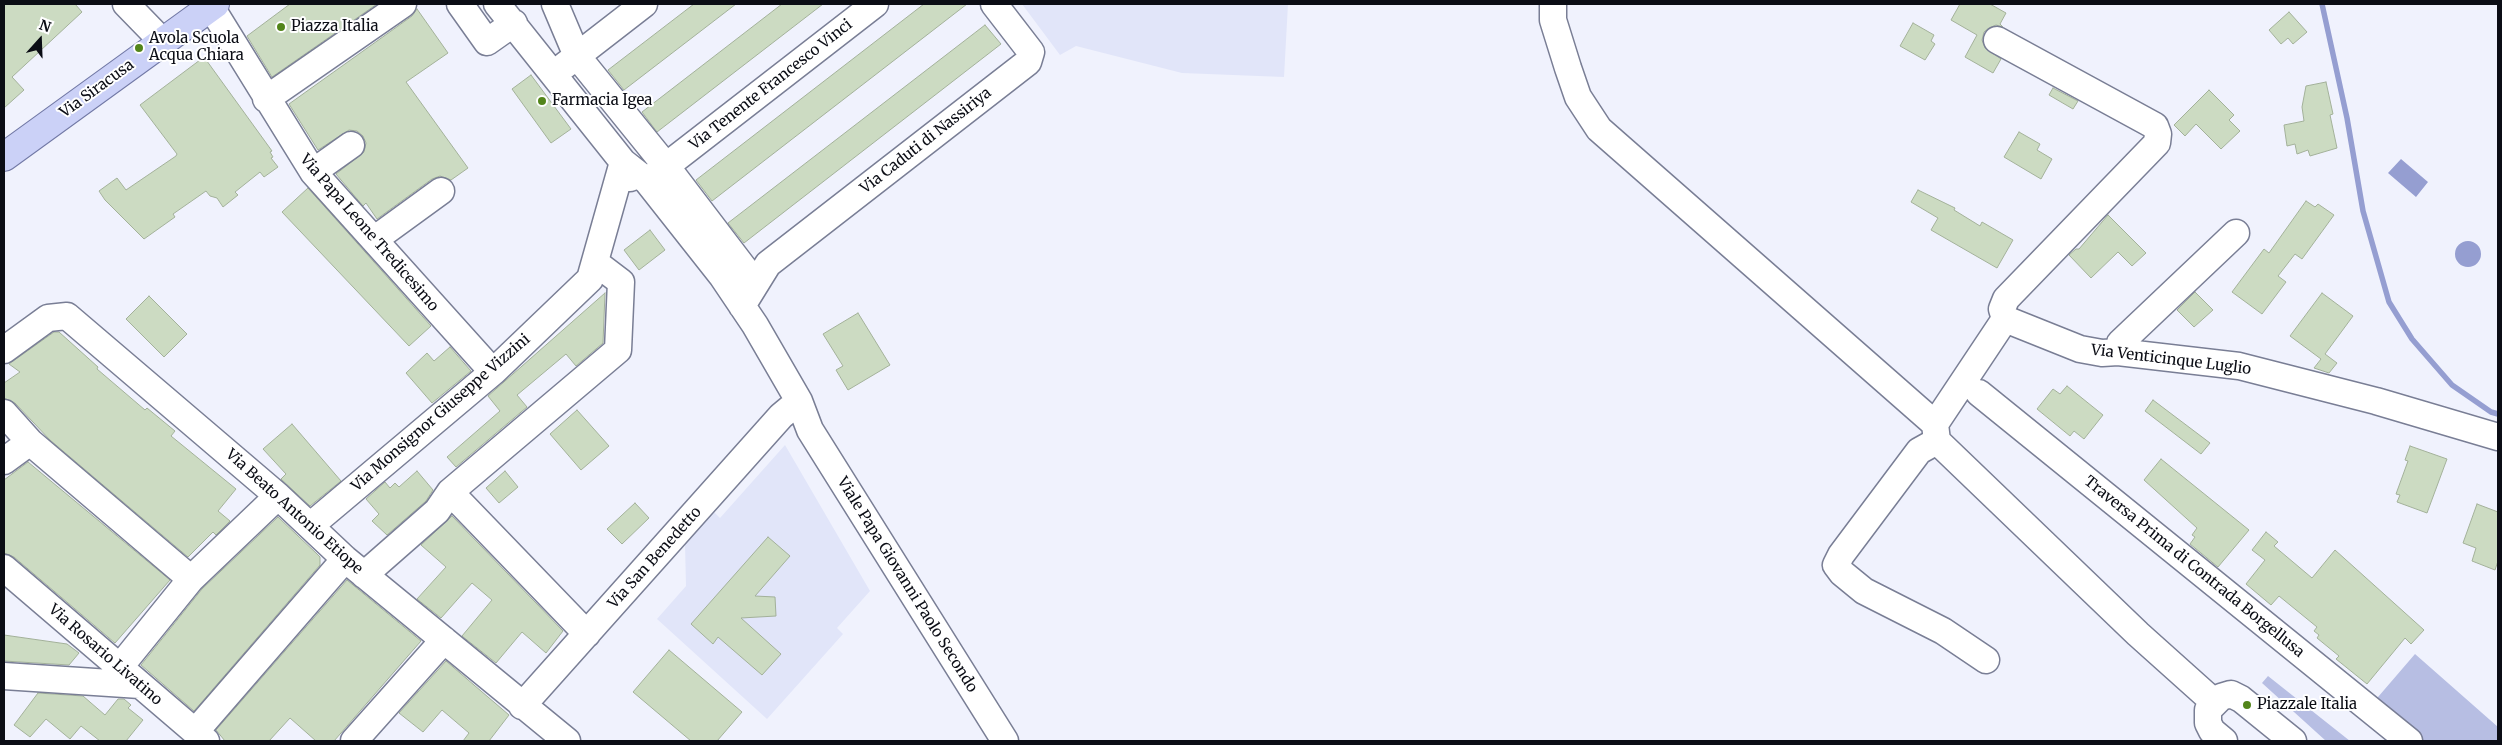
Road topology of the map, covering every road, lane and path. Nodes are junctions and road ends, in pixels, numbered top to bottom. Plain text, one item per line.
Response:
1 (126, 4) edge
2 (403, 4) edge
3 (460, 4) edge
4 (497, 4) edge
5 (555, 4) edge
6 (644, 4) edge
7 (875, 4) edge
8 (994, 4) edge
9 (1553, 4) edge
10 (213, 5) edge
11 (514, 23) junction
12 (1997, 40) dead end
13 (163, 42) junction
14 (577, 56) junction
15 (553, 74) junction
16 (266, 99) junction
17 (351, 145) dead end
18 (5, 155) edge
19 (623, 162) junction
20 (313, 172) junction
21 (650, 179) junction
22 (441, 191) dead end
23 (662, 226) junction
24 (2236, 233) dead end
25 (375, 239) junction
26 (596, 263) junction
27 (739, 284) junction
28 (2005, 318) junction
29 (4, 350) edge
30 (2118, 352) junction
31 (756, 361) junction
32 (493, 372) junction
33 (1979, 393) dead end
34 (793, 406) junction
35 (4, 413) edge
36 (1936, 433) junction
37 (2498, 437) edge
38 (30, 442) junction
39 (4, 461) edge
40 (450, 492) junction
41 (278, 496) junction
42 (310, 526) junction
43 (354, 567) junction
44 (4, 568) edge
45 (191, 579) junction
46 (587, 634) junction
47 (444, 640) junction
48 (1986, 660) dead end
49 (119, 668) junction
50 (4, 676) edge
51 (140, 684) junction
52 (2215, 703) junction
53 (522, 706) junction
54 (201, 737) edge
55 (354, 741) edge
56 (567, 741) edge
57 (1005, 741) edge
58 (2224, 741) edge
59 (2293, 741) edge
60 (2408, 741) edge

1 - 13 street
2 - 16 street
3 - 11 street
4 - 11 street
5 - 14 street
6 - 14 street
7 - 21 street, Via Tenente Francesco Vinci
8 - 27 street, Via Caduti di Nassiriya
9 - 36 street
10 - 13 main road, Via Siracusa
10 - 16 street, Via Papa Leone Tredicesimo
11 - 15 street
12 - 28 street
13 - 18 main road, Via Siracusa
14 - 15 street
14 - 21 street
15 - 19 street
16 - 20 street, Via Papa Leone Tredicesimo
17 - 20 street
19 - 21 street
19 - 26 street, Via Monsignor Giuseppe Vizzini
20 - 25 street, Via Papa Leone Tredicesimo
21 - 23 street
21 - 27 street
22 - 25 street
23 - 27 street
23 - 31 street
24 - 30 street
25 - 32 street, Via Papa Leone Tredicesimo
26 - 32 street, Via Monsignor Giuseppe Vizzini
26 - 40 street
27 - 31 street
27 - 34 street
28 - 30 street, Via Venticinque Luglio
28 - 36 street
29 - 41 street, Via Beato Antonio Etiope
30 - 37 street, Via Venticinque Luglio
31 - 34 street
32 - 42 street, Via Monsignor Giuseppe Vizzini
33 - 60 street, Traversa Prima di Contrada Borgellusa
34 - 46 street, Via San Benedetto
34 - 57 street, Viale Papa Giovanni Paolo Secondo
35 - 38 street
36 - 48 street
36 - 52 street
38 - 39 street
38 - 45 street
40 - 43 street
40 - 46 street
41 - 42 street, Via Beato Antonio Etiope
41 - 45 street
42 - 43 street, Via Beato Antonio Etiope
43 - 47 street, Via Beato Antonio Etiope
43 - 54 street
44 - 49 street, Via Rosario Livatino
45 - 49 street
46 - 53 street, Via San Benedetto
47 - 53 street, Via Beato Antonio Etiope
47 - 55 street
49 - 51 street, Via Rosario Livatino
50 - 51 street
51 - 54 street, Via Rosario Livatino
52 - 58 street
52 - 59 street
53 - 56 street, Via Beato Antonio Etiope

